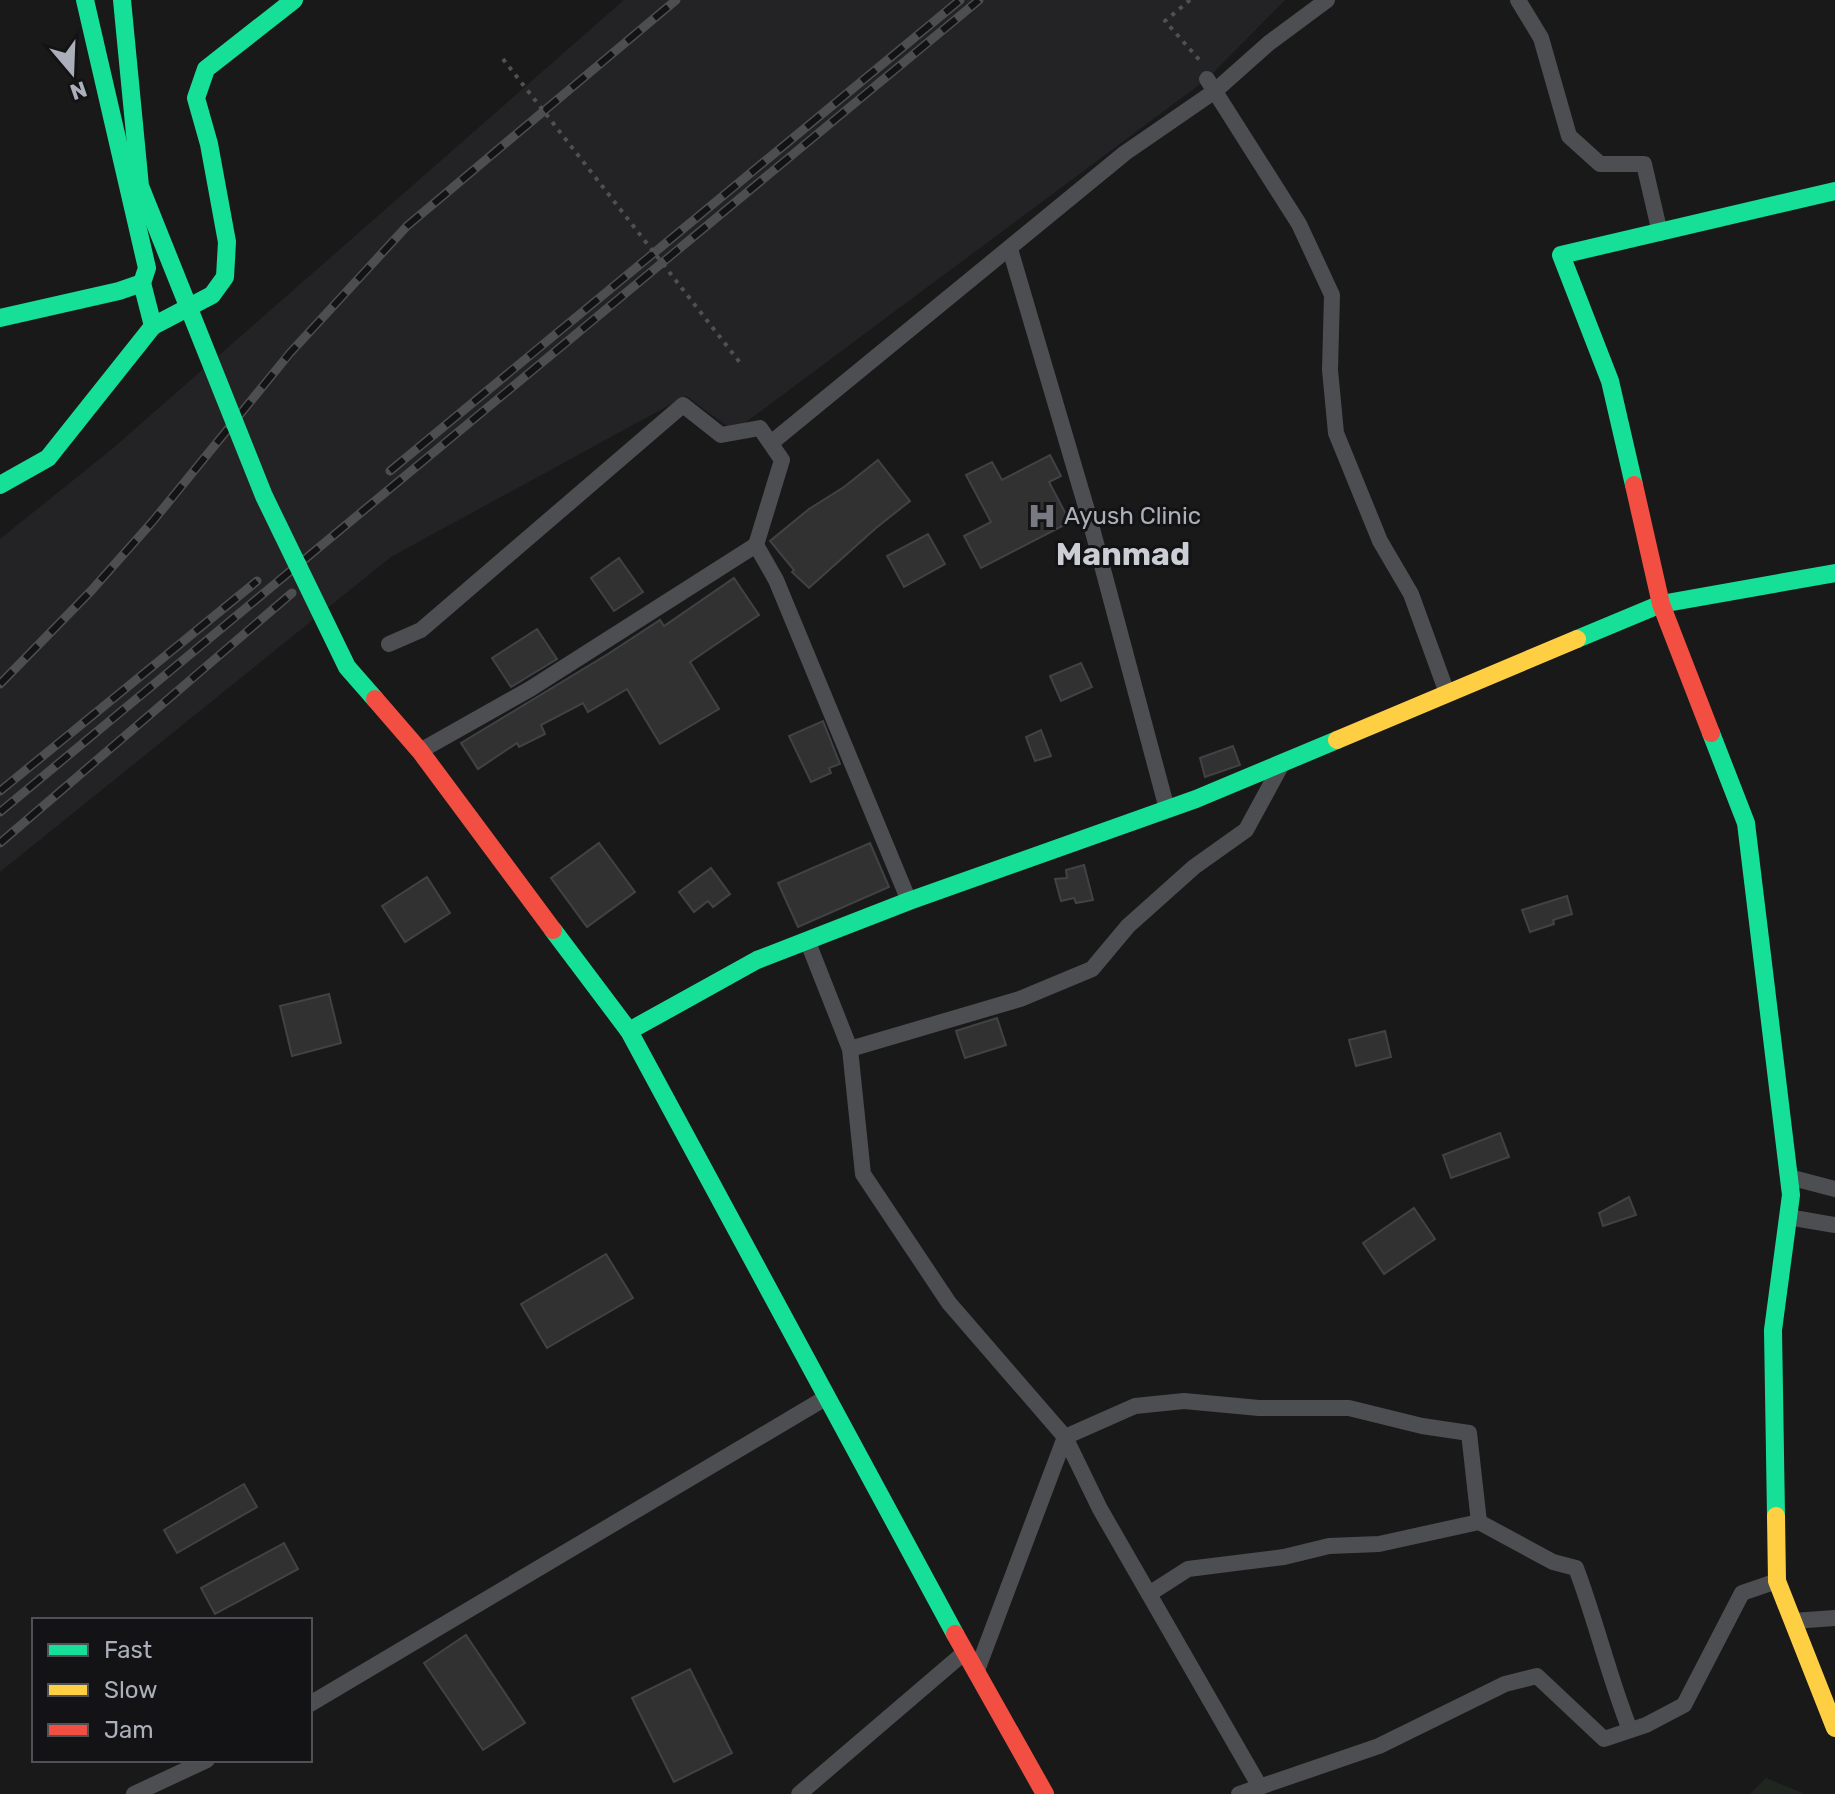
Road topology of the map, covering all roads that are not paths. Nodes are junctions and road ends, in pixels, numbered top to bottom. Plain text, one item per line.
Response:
1 (85, 0) edge
2 (122, 0) edge
3 (294, 0) edge
4 (1327, 0) edge
5 (1518, 0) edge
6 (1208, 79) junction
7 (1835, 191) edge
8 (1660, 233) junction
9 (1010, 249) junction
10 (142, 283) junction
11 (0, 318) edge
12 (153, 326) junction
13 (771, 443) junction
14 (0, 485) edge
15 (756, 545) junction
16 (1835, 573) edge
17 (1661, 604) junction
18 (389, 644) dead end
19 (1447, 693) junction
20 (420, 751) junction
21 (1283, 762) junction
22 (1167, 809) junction
23 (909, 901) junction
24 (807, 940) junction
25 (629, 1031) junction
26 (850, 1049) junction
27 (1789, 1177) junction
28 (1835, 1189) edge
29 (1788, 1217) junction
30 (1835, 1225) edge
31 (827, 1397) junction
32 (1065, 1437) junction
33 (1479, 1522) junction
34 (1777, 1581) junction
35 (1149, 1594) junction
36 (1835, 1618) edge
37 (1793, 1621) junction
38 (965, 1652) junction
39 (976, 1673) junction
40 (312, 1703) edge
41 (1835, 1728) edge
42 (1630, 1730) junction
43 (203, 1762) edge
44 (1260, 1787) junction
45 (134, 1794) edge
46 (799, 1794) edge
47 (1045, 1794) edge
48 (1239, 1794) edge

1 - 10 main road
2 - 20 main road, bridge
3 - 12 main road
4 - 6 street
5 - 8 street
6 - 9 street
6 - 19 street
7 - 8 main road
8 - 17 main road
9 - 13 street
9 - 22 street
10 - 11 main road
10 - 12 main road
12 - 14 main road
13 - 15 street
13 - 18 street
15 - 20 street
15 - 23 street
16 - 17 main road
17 - 19 main road
17 - 27 main road
19 - 21 main road
20 - 25 main road, bridge
21 - 22 main road
21 - 26 street
22 - 23 main road
23 - 24 main road
24 - 25 main road
24 - 26 street
25 - 31 main road
26 - 32 street
27 - 28 street
27 - 29 main road
29 - 30 street
29 - 34 main road
31 - 38 main road
31 - 40 street
32 - 33 street
32 - 35 street
32 - 39 street
33 - 35 street
33 - 42 street
34 - 37 main road
34 - 42 street
35 - 44 street
36 - 37 street
37 - 41 main road
38 - 39 main road
38 - 46 street
39 - 47 main road
42 - 44 street
43 - 45 street
44 - 48 street

